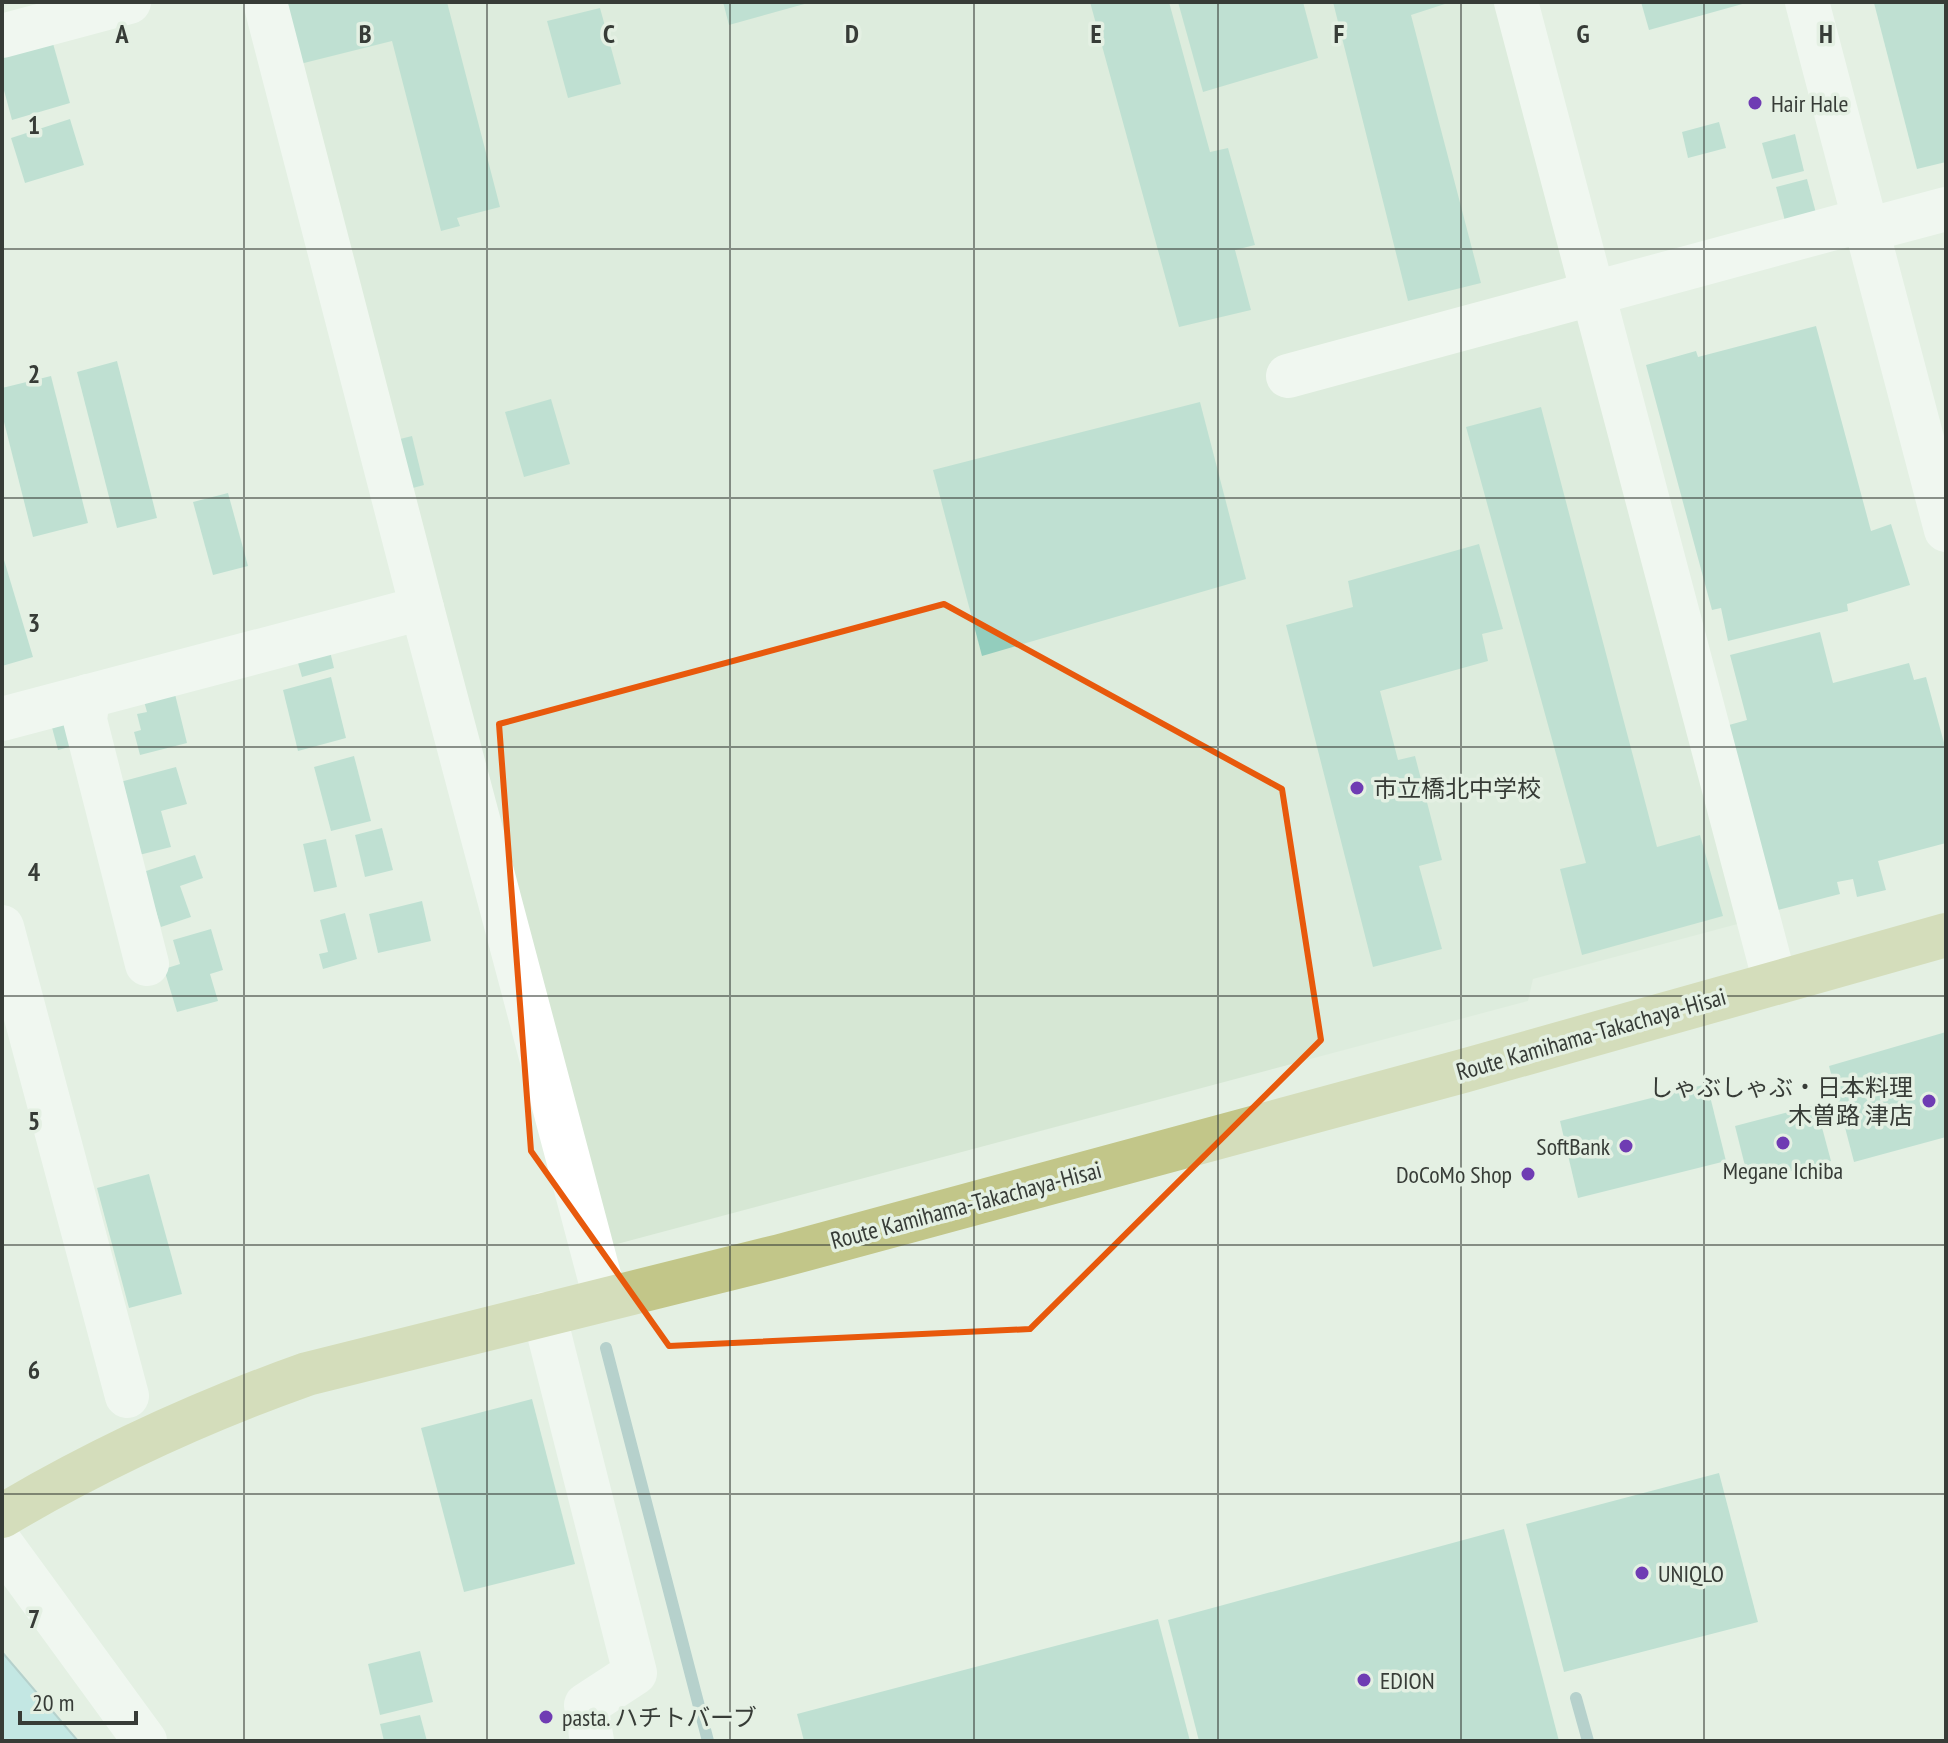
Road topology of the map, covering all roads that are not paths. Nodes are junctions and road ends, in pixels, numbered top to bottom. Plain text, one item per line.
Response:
1 (129, 2) edge
2 (265, 2) edge
3 (1516, 2) edge
4 (1807, 2) edge
5 (2, 36) edge
6 (1946, 209) edge
7 (1866, 225) junction
8 (1592, 293) junction
9 (1288, 376) dead end
10 (1943, 508) edge
11 (422, 608) junction
12 (88, 696) junction
13 (2, 719) edge
14 (2, 927) edge
15 (1946, 935) edge
16 (147, 964) dead end
17 (1775, 982) junction
18 (605, 1298) junction
19 (544, 1314) junction
20 (127, 1396) dead end
21 (2, 1516) edge
22 (2, 1545) edge
23 (145, 1741) edge
24 (592, 1741) edge

1 - 5 street
2 - 11 street
3 - 8 street
4 - 7 street
6 - 7 street
7 - 8 street
7 - 10 street
8 - 9 street
8 - 17 street
11 - 12 street
11 - 18 street
12 - 13 street
12 - 16 street
14 - 20 street
15 - 17 main road, Route Kamihama-Takachaya-Hisai
17 - 18 main road, Route Kamihama-Takachaya-Hisai
18 - 19 main road, Route Kamihama-Takachaya-Hisai
19 - 21 main road, Route Kamihama-Takachaya-Hisai
19 - 24 street
22 - 23 street

